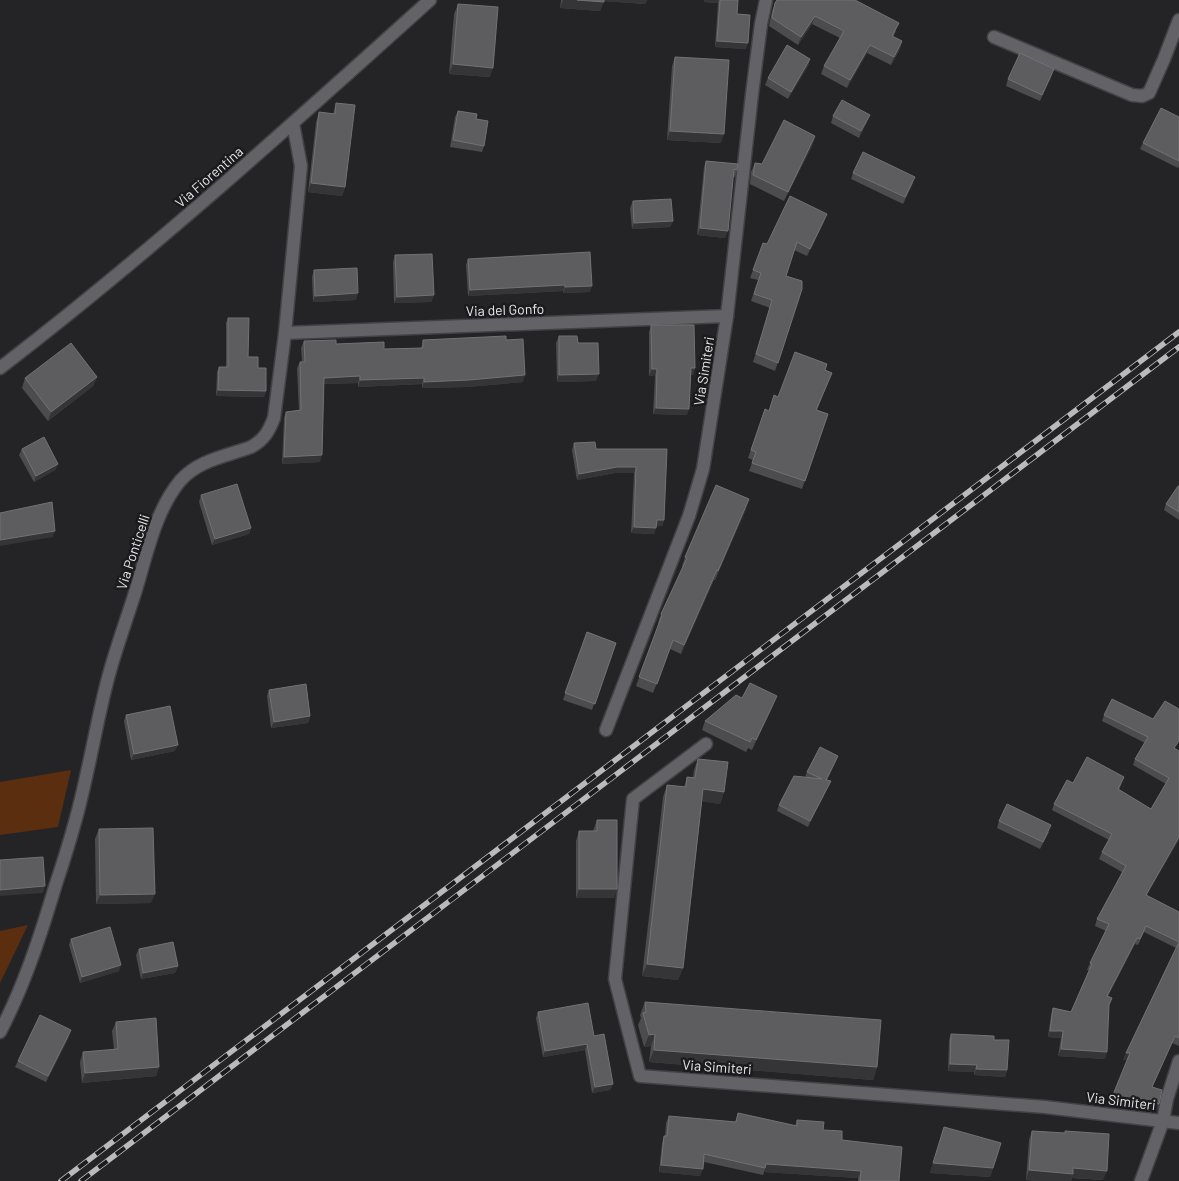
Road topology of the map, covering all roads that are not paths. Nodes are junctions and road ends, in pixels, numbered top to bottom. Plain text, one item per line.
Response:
1 (430, 0) edge
2 (766, 0) edge
3 (1179, 20) edge
4 (994, 37) dead end
5 (293, 124) junction
6 (727, 316) junction
7 (285, 333) junction
8 (0, 368) edge
9 (606, 730) dead end
10 (706, 744) dead end
11 (0, 1032) edge
12 (1179, 1061) edge
13 (1163, 1121) junction
14 (1179, 1123) edge
15 (1141, 1181) edge

1 - 5 street, Via Fiorentina
2 - 6 street, Via Simiteri
3 - 4 street
5 - 7 street, Via Ponticelli
5 - 8 street, Via Fiorentina
6 - 7 street, Via del Gonfo
6 - 9 street, Via Simiteri
7 - 11 street, Via Ponticelli
10 - 13 street, Via Simiteri
12 - 13 street
13 - 14 street
13 - 15 street

